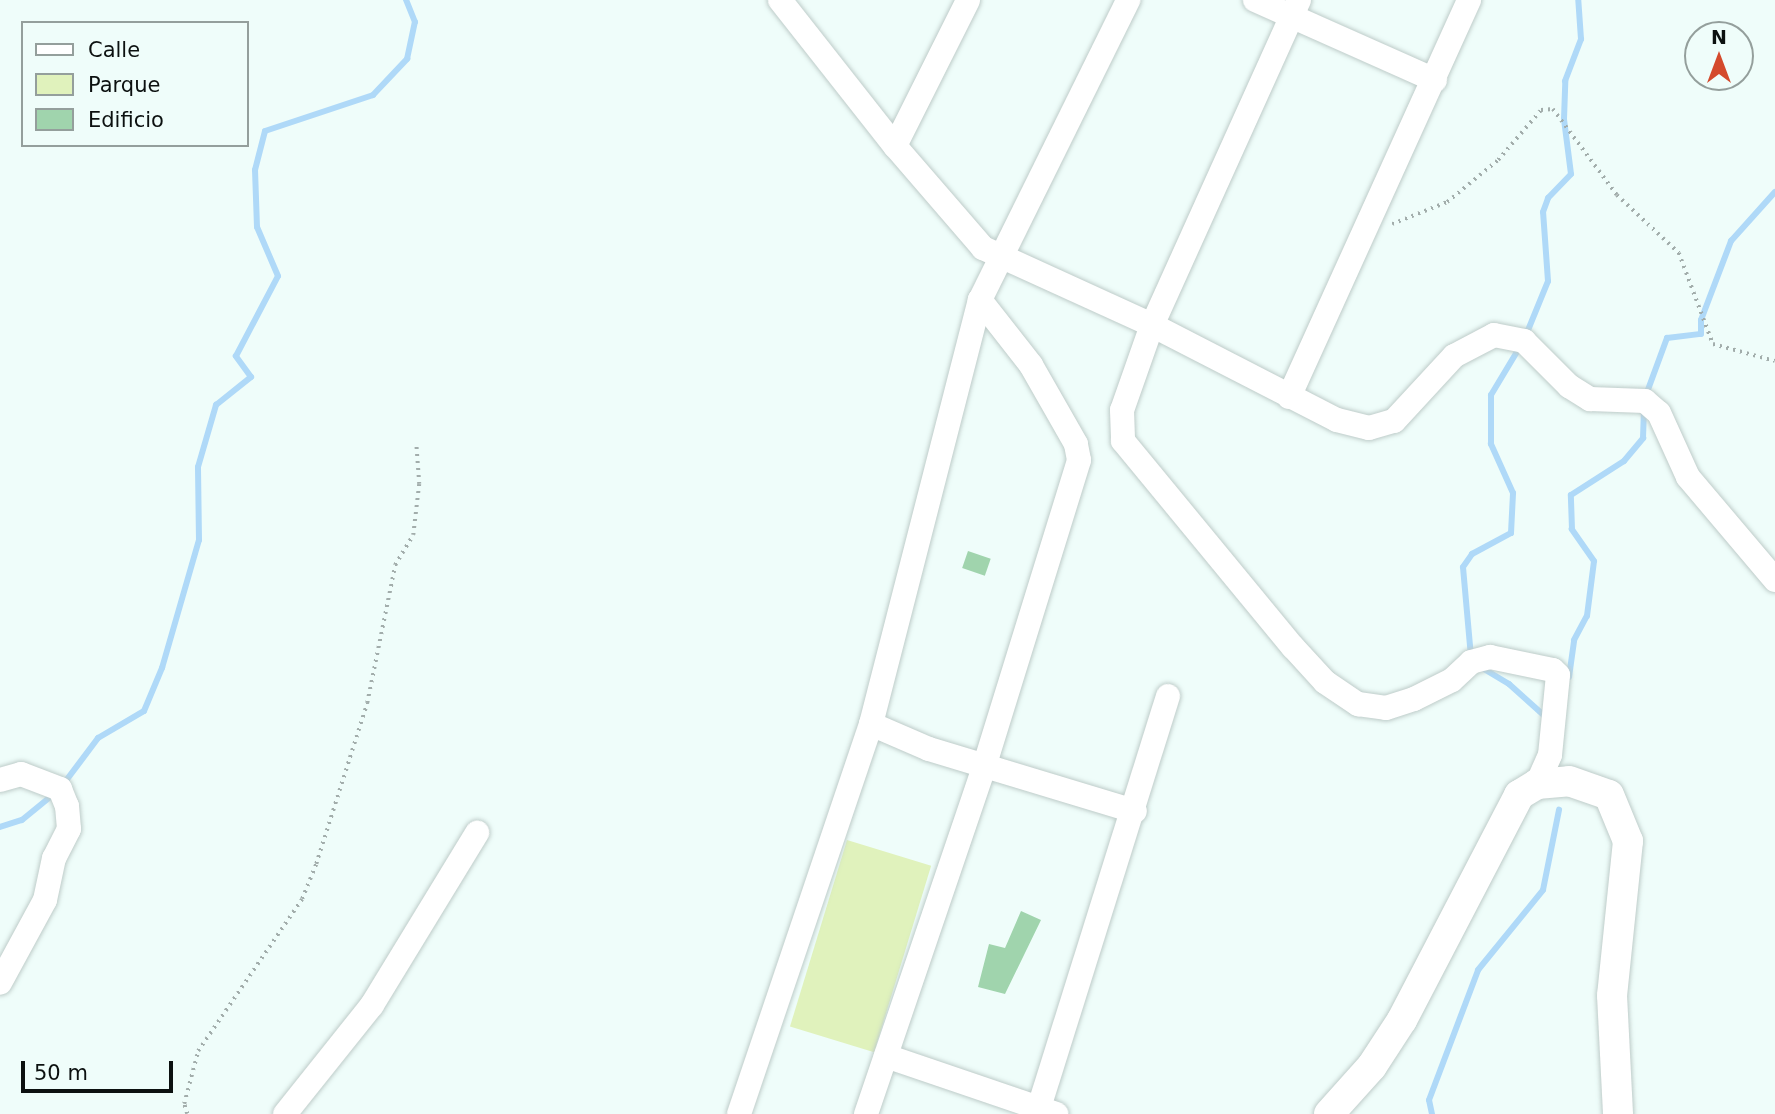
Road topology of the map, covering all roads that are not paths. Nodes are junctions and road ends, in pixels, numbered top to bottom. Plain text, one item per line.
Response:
1 (968, 0) edge
2 (1128, 0) edge
3 (1255, 0) edge
4 (1469, 0) edge
5 (787, 3) edge
6 (1295, 9) edge
7 (1435, 80) junction
8 (895, 146) junction
9 (1004, 259) junction
10 (980, 300) junction
11 (1152, 325) junction
12 (1289, 397) junction
13 (1775, 580) edge
14 (1168, 696) dead end
15 (871, 724) junction
16 (985, 764) junction
17 (0, 780) edge
18 (1550, 782) junction
19 (1135, 811) junction
20 (477, 833) dead end
21 (0, 983) edge
22 (886, 1056) junction
23 (1044, 1112) edge
24 (285, 1114) edge
25 (738, 1114) edge
26 (866, 1114) edge
27 (1329, 1114) edge
28 (1618, 1114) edge

1 - 8 street
2 - 9 street
3 - 6 street
4 - 7 street
5 - 8 street
6 - 7 street
6 - 11 street
7 - 12 street
8 - 9 street
9 - 10 street
9 - 11 street
10 - 15 street
10 - 16 street
11 - 12 street
11 - 18 street
12 - 13 street
14 - 19 street
15 - 16 street
15 - 25 street
16 - 19 street
16 - 22 street
17 - 21 street
18 - 27 main road
18 - 28 main road
19 - 23 street
20 - 24 street
22 - 23 street
22 - 26 street

